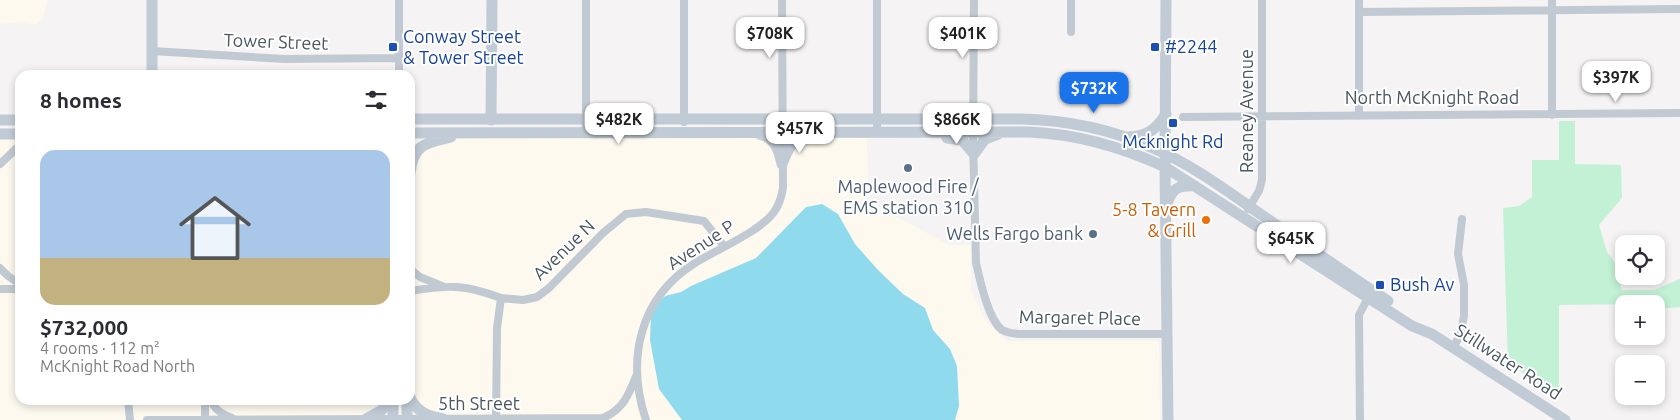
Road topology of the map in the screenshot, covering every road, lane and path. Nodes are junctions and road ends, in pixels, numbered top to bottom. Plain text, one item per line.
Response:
1 (152, 0) edge
2 (399, 0) edge
3 (492, 0) edge
4 (586, 0) edge
5 (684, 0) edge
6 (782, 0) edge
7 (877, 0) edge
8 (974, 0) edge
9 (1071, 0) edge
10 (1166, 0) edge
11 (1262, 0) edge
12 (1359, 0) edge
13 (1552, 0) edge
14 (1680, 9) edge
15 (1358, 12) junction
16 (1552, 12) junction
17 (1071, 32) dead end
18 (152, 51) junction
19 (399, 58) junction
20 (152, 70) edge
21 (399, 70) edge
22 (1166, 114) junction
23 (1680, 114) edge
24 (1552, 115) junction
25 (1359, 116) junction
26 (1183, 117) dead end
27 (1262, 117) junction
28 (877, 118) junction
29 (974, 118) junction
30 (415, 119) edge
31 (586, 119) junction
32 (684, 119) junction
33 (781, 119) junction
34 (0, 120) edge
35 (15, 120) edge
36 (491, 120) junction
37 (877, 131) junction
38 (586, 132) junction
39 (684, 132) junction
40 (752, 132) junction
41 (781, 132) junction
42 (808, 132) junction
43 (922, 132) junction
44 (974, 132) junction
45 (1007, 132) junction
46 (415, 133) edge
47 (467, 133) junction
48 (0, 134) edge
49 (15, 134) edge
50 (1126, 137) junction
51 (15, 149) edge
52 (415, 154) edge
53 (974, 154) junction
54 (1166, 154) junction
55 (0, 164) edge
56 (782, 164) junction
57 (1165, 167) junction
58 (1195, 186) junction
59 (1249, 207) junction
60 (1166, 210) junction
61 (1243, 217) junction
62 (1462, 219) dead end
63 (724, 246) junction
64 (0, 268) edge
65 (415, 273) edge
66 (15, 281) edge
67 (442, 286) junction
68 (0, 289) edge
69 (15, 289) edge
70 (415, 289) edge
71 (1370, 294) junction
72 (501, 298) junction
73 (1152, 334) junction
74 (1167, 334) junction
75 (1167, 347) junction
76 (1453, 347) junction
77 (637, 374) junction
78 (128, 405) edge
79 (205, 405) edge
80 (215, 405) edge
81 (385, 405) edge
82 (393, 405) edge
83 (407, 405) edge
84 (414, 405) edge
85 (366, 419) edge
86 (443, 419) edge
87 (130, 420) edge
88 (147, 420) edge
89 (205, 420) edge
90 (236, 420) edge
91 (302, 420) edge
92 (393, 420) edge
93 (407, 420) edge
94 (496, 420) edge
95 (646, 420) edge
96 (1168, 420) edge
97 (1360, 420) edge
98 (1566, 420) edge

1 - 18 main road
2 - 19 street
3 - 36 main road
4 - 31 street
5 - 32 street
6 - 33 street, Avenue P
7 - 28 street
8 - 29 street, Margaret Place
9 - 17 street
10 - 22 main road
11 - 27 street, Reaney Avenue
12 - 15 street
13 - 16 street
14 - 16 street
15 - 16 street
15 - 25 street
16 - 24 street
18 - 19 street, Tower Street
18 - 20 main road
19 - 21 street
22 - 50 main road
22 - 54 main road
23 - 24 street, North McKnight Road
24 - 25 street, North McKnight Road
25 - 27 street, North McKnight Road
26 - 27 street, North McKnight Road
27 - 59 street, Reaney Avenue
28 - 29 main road, Stillwater Road
28 - 33 main road, Stillwater Road
28 - 37 street
29 - 44 street, Margaret Place
29 - 50 main road, Stillwater Road
30 - 36 main road, Stillwater Road
31 - 32 main road, Stillwater Road
31 - 36 main road, Stillwater Road
31 - 38 street
32 - 33 main road, Stillwater Road
32 - 39 street
33 - 41 street, Avenue P
34 - 35 main road
37 - 42 main road
37 - 43 main road
38 - 39 main road
38 - 47 main road
39 - 40 main road
40 - 41 main road
40 - 56 main road
41 - 42 main road
41 - 56 street, Avenue P
42 - 56 main road
43 - 44 main road, Stillwater Road
43 - 53 main road
44 - 45 main road, Stillwater Road
44 - 53 street, Margaret Place
45 - 53 main road
45 - 57 main road, Stillwater Road
46 - 47 main road
47 - 52 main road
48 - 49 main road
50 - 54 main road, Stillwater Road
51 - 55 street
53 - 73 street, Margaret Place
54 - 57 main road
54 - 59 main road, Stillwater Road
56 - 63 street, Avenue P
57 - 58 main road, Stillwater Road
57 - 60 main road
58 - 60 main road
58 - 61 main road, Stillwater Road
59 - 61 street, Reaney Avenue
59 - 71 main road, Stillwater Road
60 - 74 main road
61 - 71 main road, Stillwater Road
62 - 76 street
63 - 72 street, Avenue N
63 - 77 street, Avenue P
64 - 66 street
65 - 67 street
67 - 70 street
67 - 72 street, Avenue N
68 - 69 street
71 - 76 main road, Stillwater Road
71 - 97 street
72 - 94 street
73 - 74 street, Margaret Place
73 - 75 street, Margaret Place
74 - 75 main road
75 - 96 main road
76 - 98 main road, Stillwater Road
77 - 94 street, 5th Street
77 - 95 street, Avenue P
78 - 87 street
79 - 89 street
80 - 90 street
81 - 85 main road
82 - 92 main road
83 - 93 main road
84 - 86 main road
85 - 91 street, 5th Street
85 - 92 street, 5th Street
86 - 93 street, 5th Street
86 - 94 street, 5th Street
88 - 89 street, 5th Street
89 - 90 street, 5th Street
90 - 91 street, 5th Street
92 - 93 street, 5th Street

